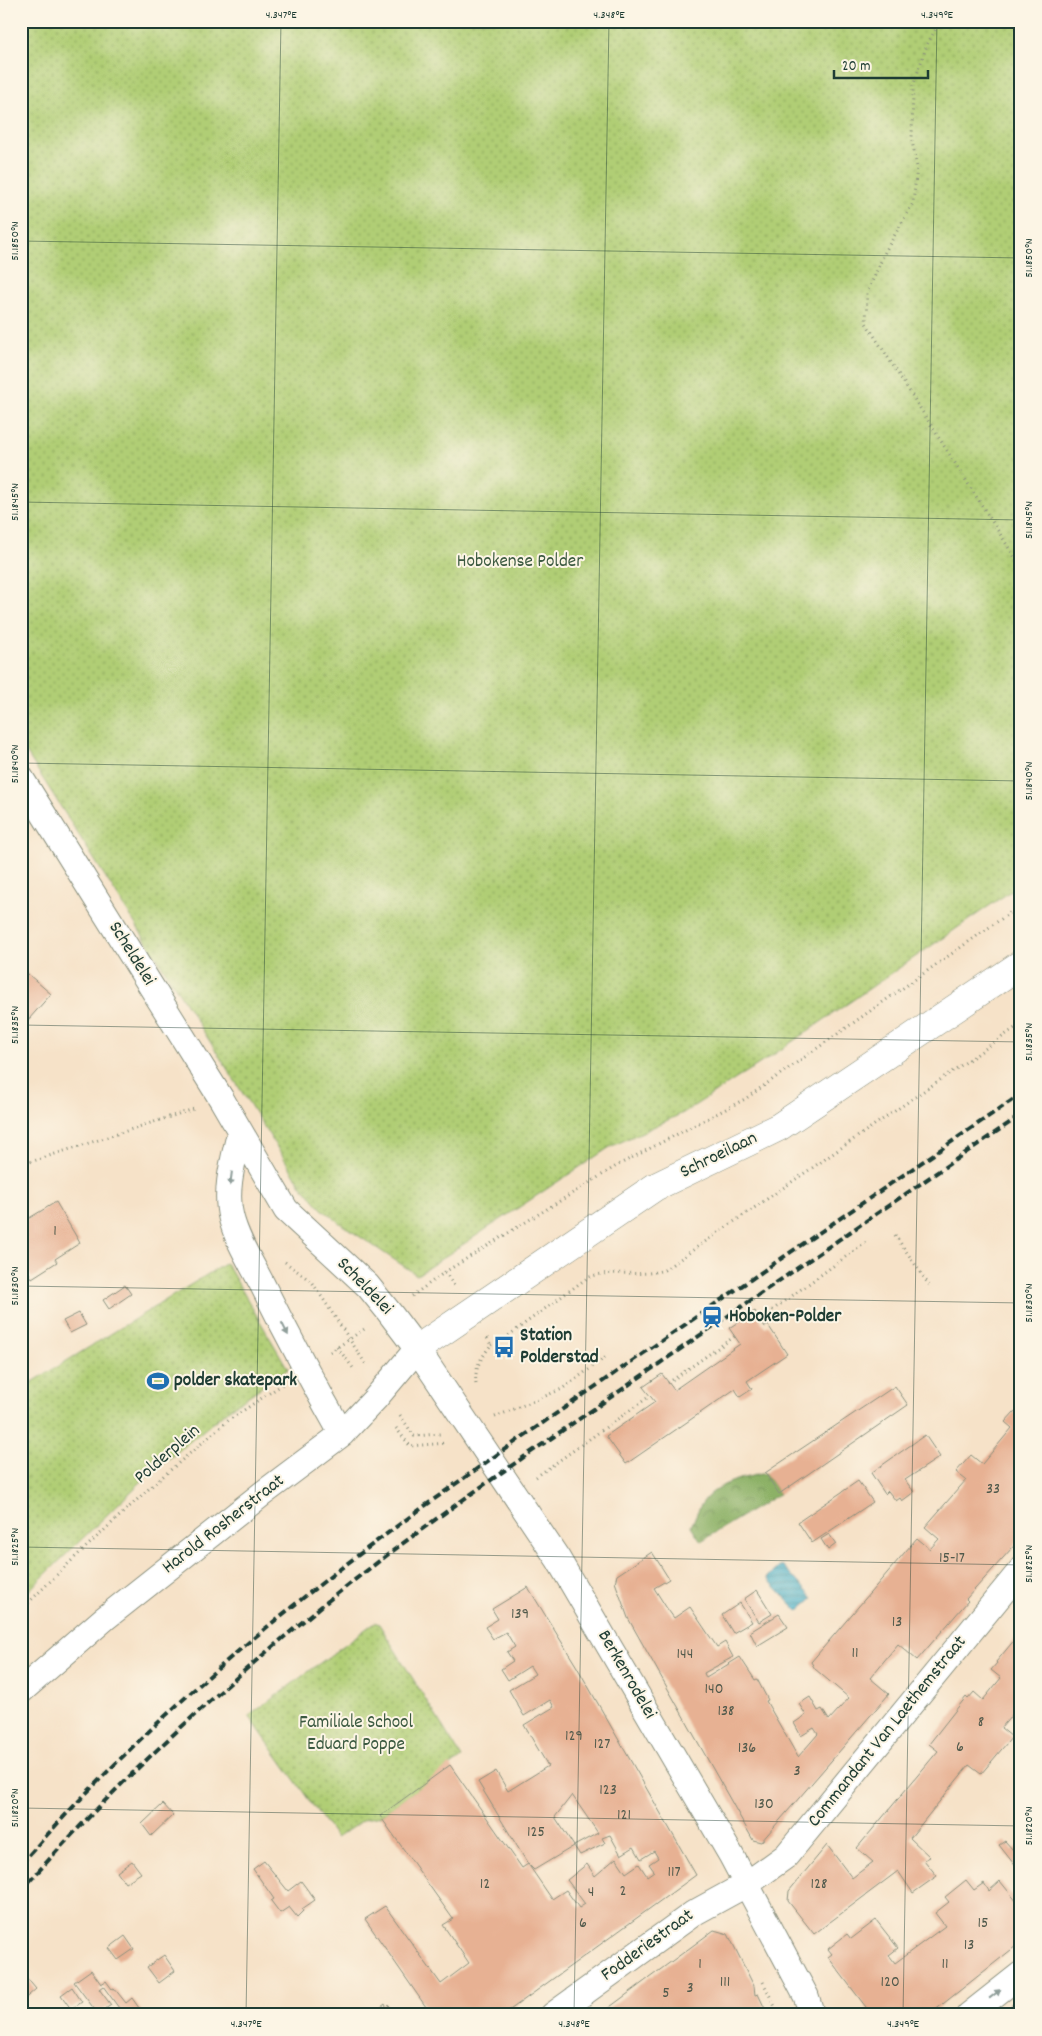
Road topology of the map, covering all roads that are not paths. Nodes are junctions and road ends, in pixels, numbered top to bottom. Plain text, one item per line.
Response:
1 (21, 778) edge
2 (1021, 964) edge
3 (240, 1131) junction
4 (417, 1349) junction
5 (342, 1434) junction
6 (1021, 1570) edge
7 (21, 1691) edge
8 (747, 1884) junction
9 (1021, 1974) edge
10 (553, 2015) edge
11 (812, 2015) edge
12 (969, 2015) edge

1 - 3 street, Scheldelei
2 - 4 street, Schroeilaan
3 - 4 street, Scheldelei
3 -> 5 street
4 - 5 street, Harold Rosherstraat
4 - 8 street, Berkenrodelei
5 - 7 street, Harold Rosherstraat
6 - 8 street, Commandant Van Laethemstraat
8 - 10 street, Fodderiestraat
8 - 11 street, Berkenrodelei
12 -> 9 street

